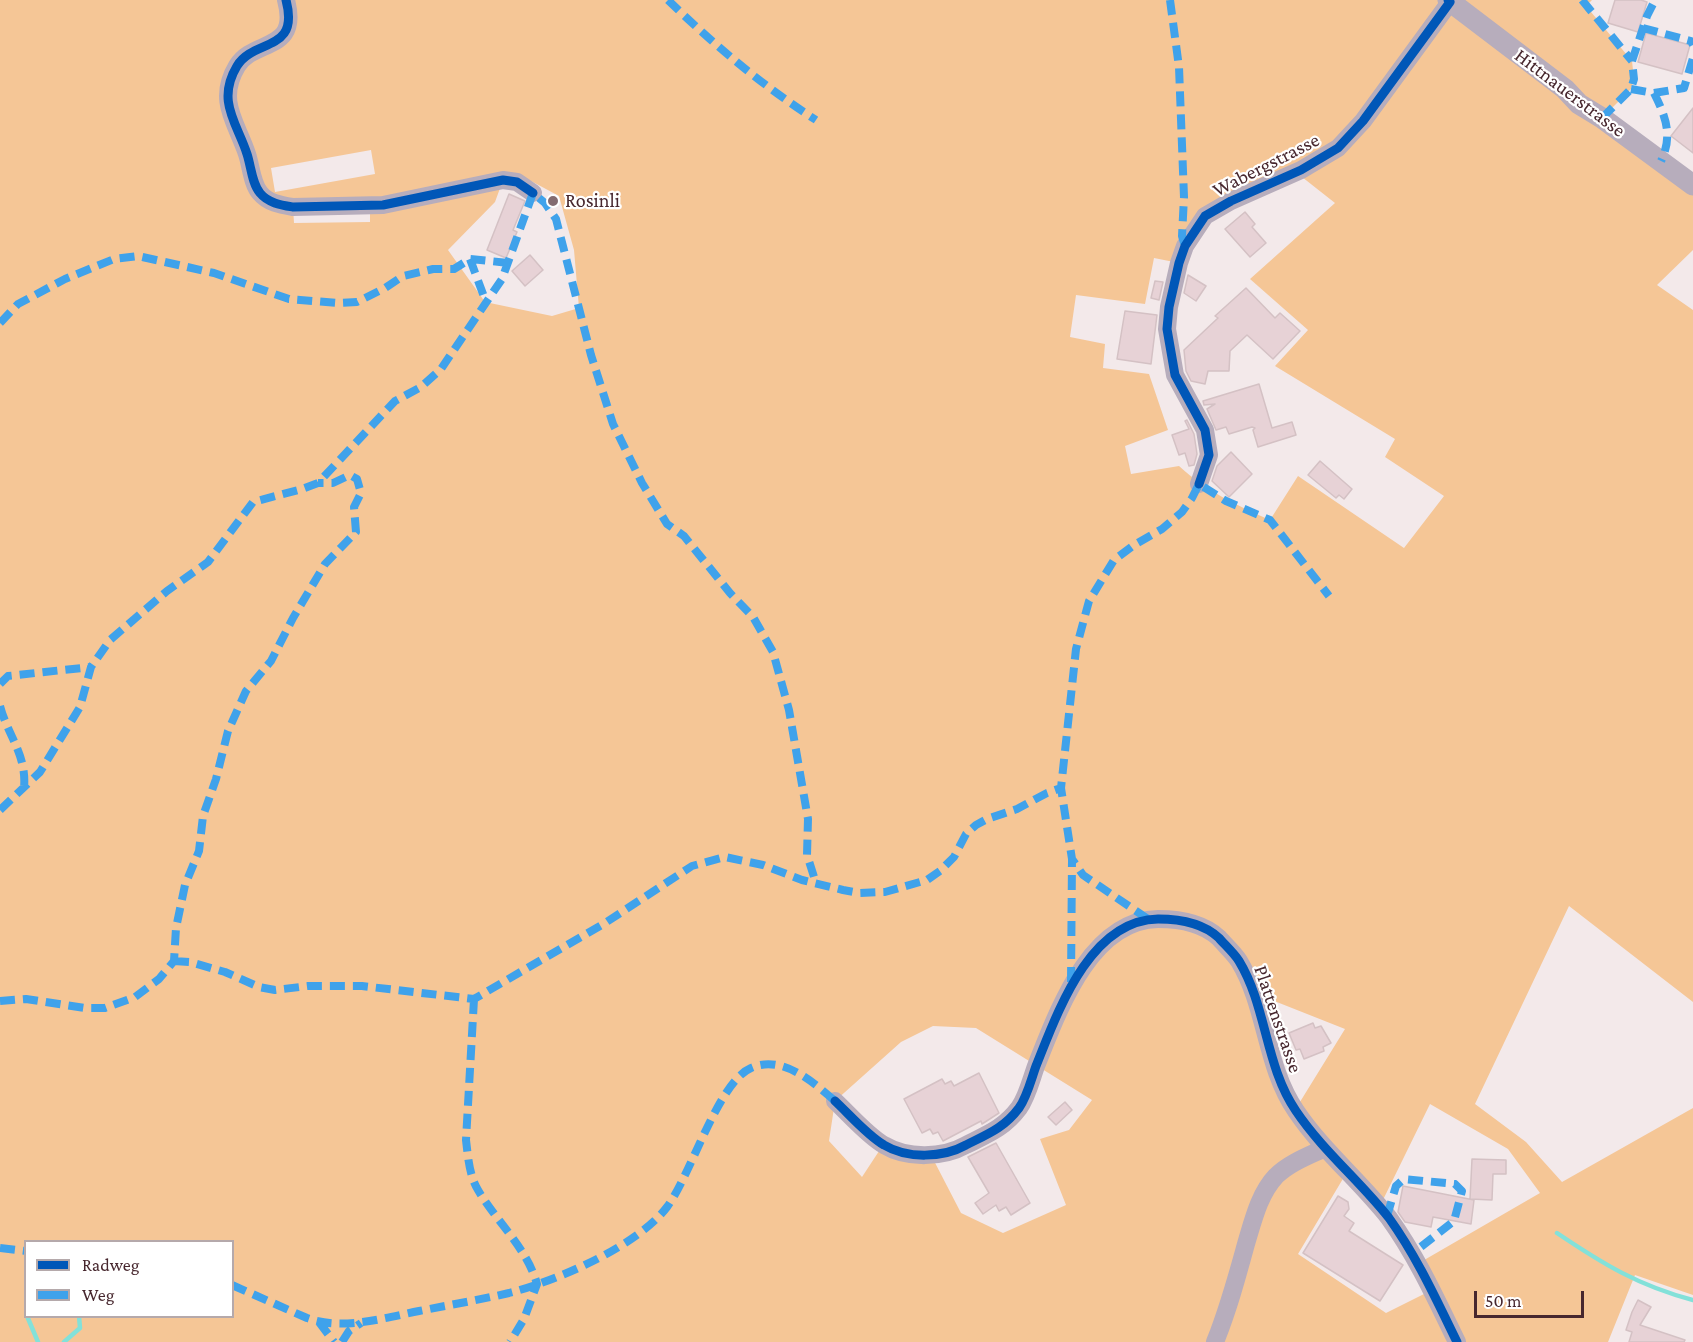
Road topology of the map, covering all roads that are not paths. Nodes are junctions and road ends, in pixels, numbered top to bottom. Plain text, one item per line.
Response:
1 (286, 0) edge
2 (1449, 1) edge
3 (1693, 185) edge
4 (533, 193) dead end
5 (1199, 484) dead end
6 (835, 1101) dead end
7 (1324, 1148) junction
8 (1215, 1342) edge
9 (1457, 1342) edge

1 - 4 street
2 - 3 street, Hittnauerstrasse
2 - 5 street, Wabergstrasse
6 - 7 street, Plattenstrasse
7 - 8 street
7 - 9 street, Plattenstrasse

